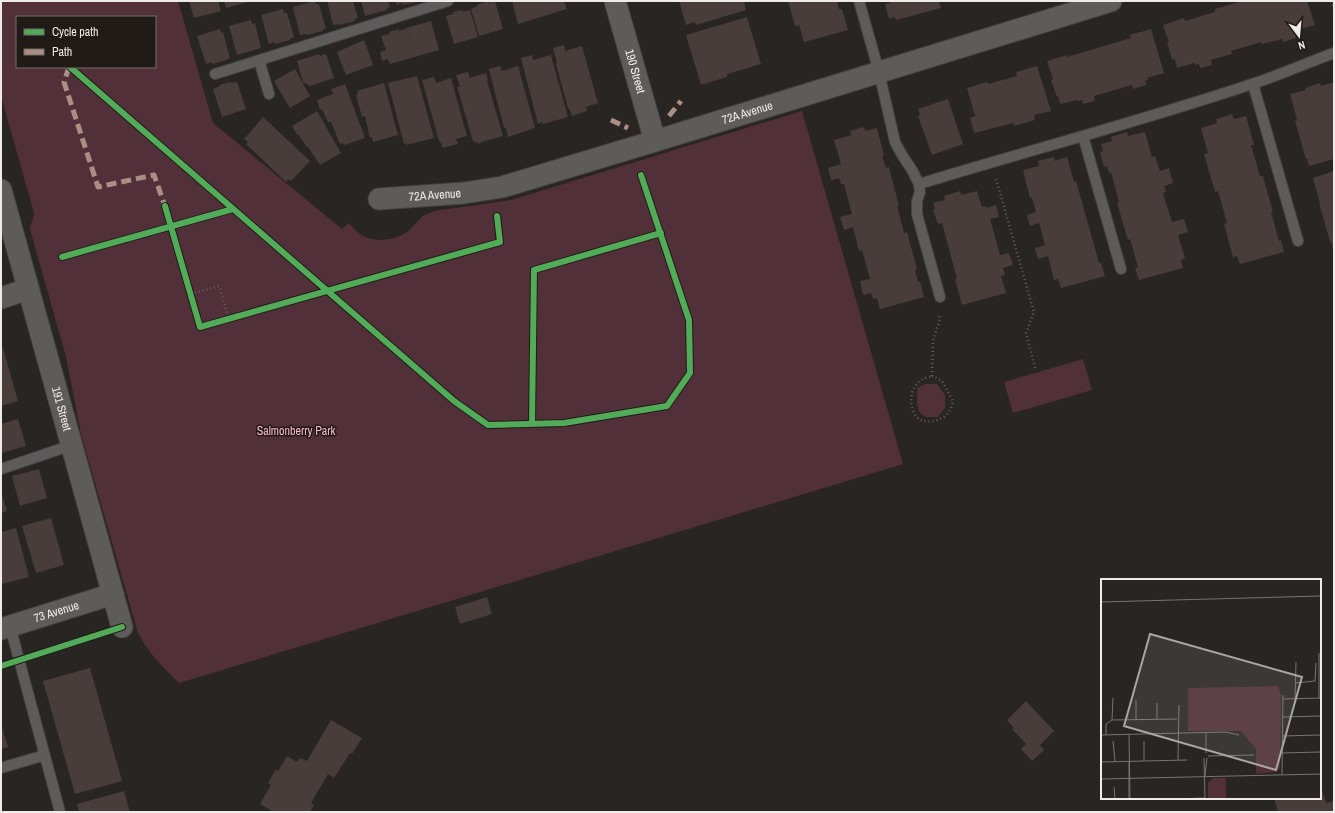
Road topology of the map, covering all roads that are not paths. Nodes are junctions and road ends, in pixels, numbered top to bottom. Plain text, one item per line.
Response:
1 (448, 1) edge
2 (615, 1) edge
3 (859, 1) edge
4 (1111, 1) edge
5 (1334, 53) edge
6 (259, 60) junction
7 (879, 72) junction
8 (215, 74) dead end
9 (1253, 84) junction
10 (269, 94) dead end
11 (1083, 136) junction
12 (655, 141) junction
13 (919, 184) junction
14 (1, 190) edge
15 (380, 199) dead end
16 (1298, 241) dead end
17 (1121, 268) dead end
18 (28, 289) junction
19 (940, 297) road end
20 (1, 298) edge
21 (72, 446) junction
22 (1, 469) edge
23 (112, 594) junction
24 (6, 627) edge
25 (122, 627) dead end
26 (45, 754) junction
27 (1, 768) edge
28 (60, 812) edge

1 - 6 lane
2 - 12 street, 190 Street
3 - 7 lane
4 - 7 street, 72A Avenue
5 - 9 lane
6 - 8 lane
6 - 10 lane
7 - 12 street, 72A Avenue
7 - 13 lane
9 - 11 lane
9 - 16 lane
11 - 13 lane
11 - 17 lane
12 - 15 street, 72A Avenue
13 - 19 lane
14 - 18 street, 191 Street
18 - 20 street
18 - 21 street, 191 Street
21 - 22 lane
21 - 23 street, 191 Street
23 - 24 street, 73 Avenue
23 - 25 street, 191 Street
24 - 26 lane
26 - 27 lane
26 - 28 lane

